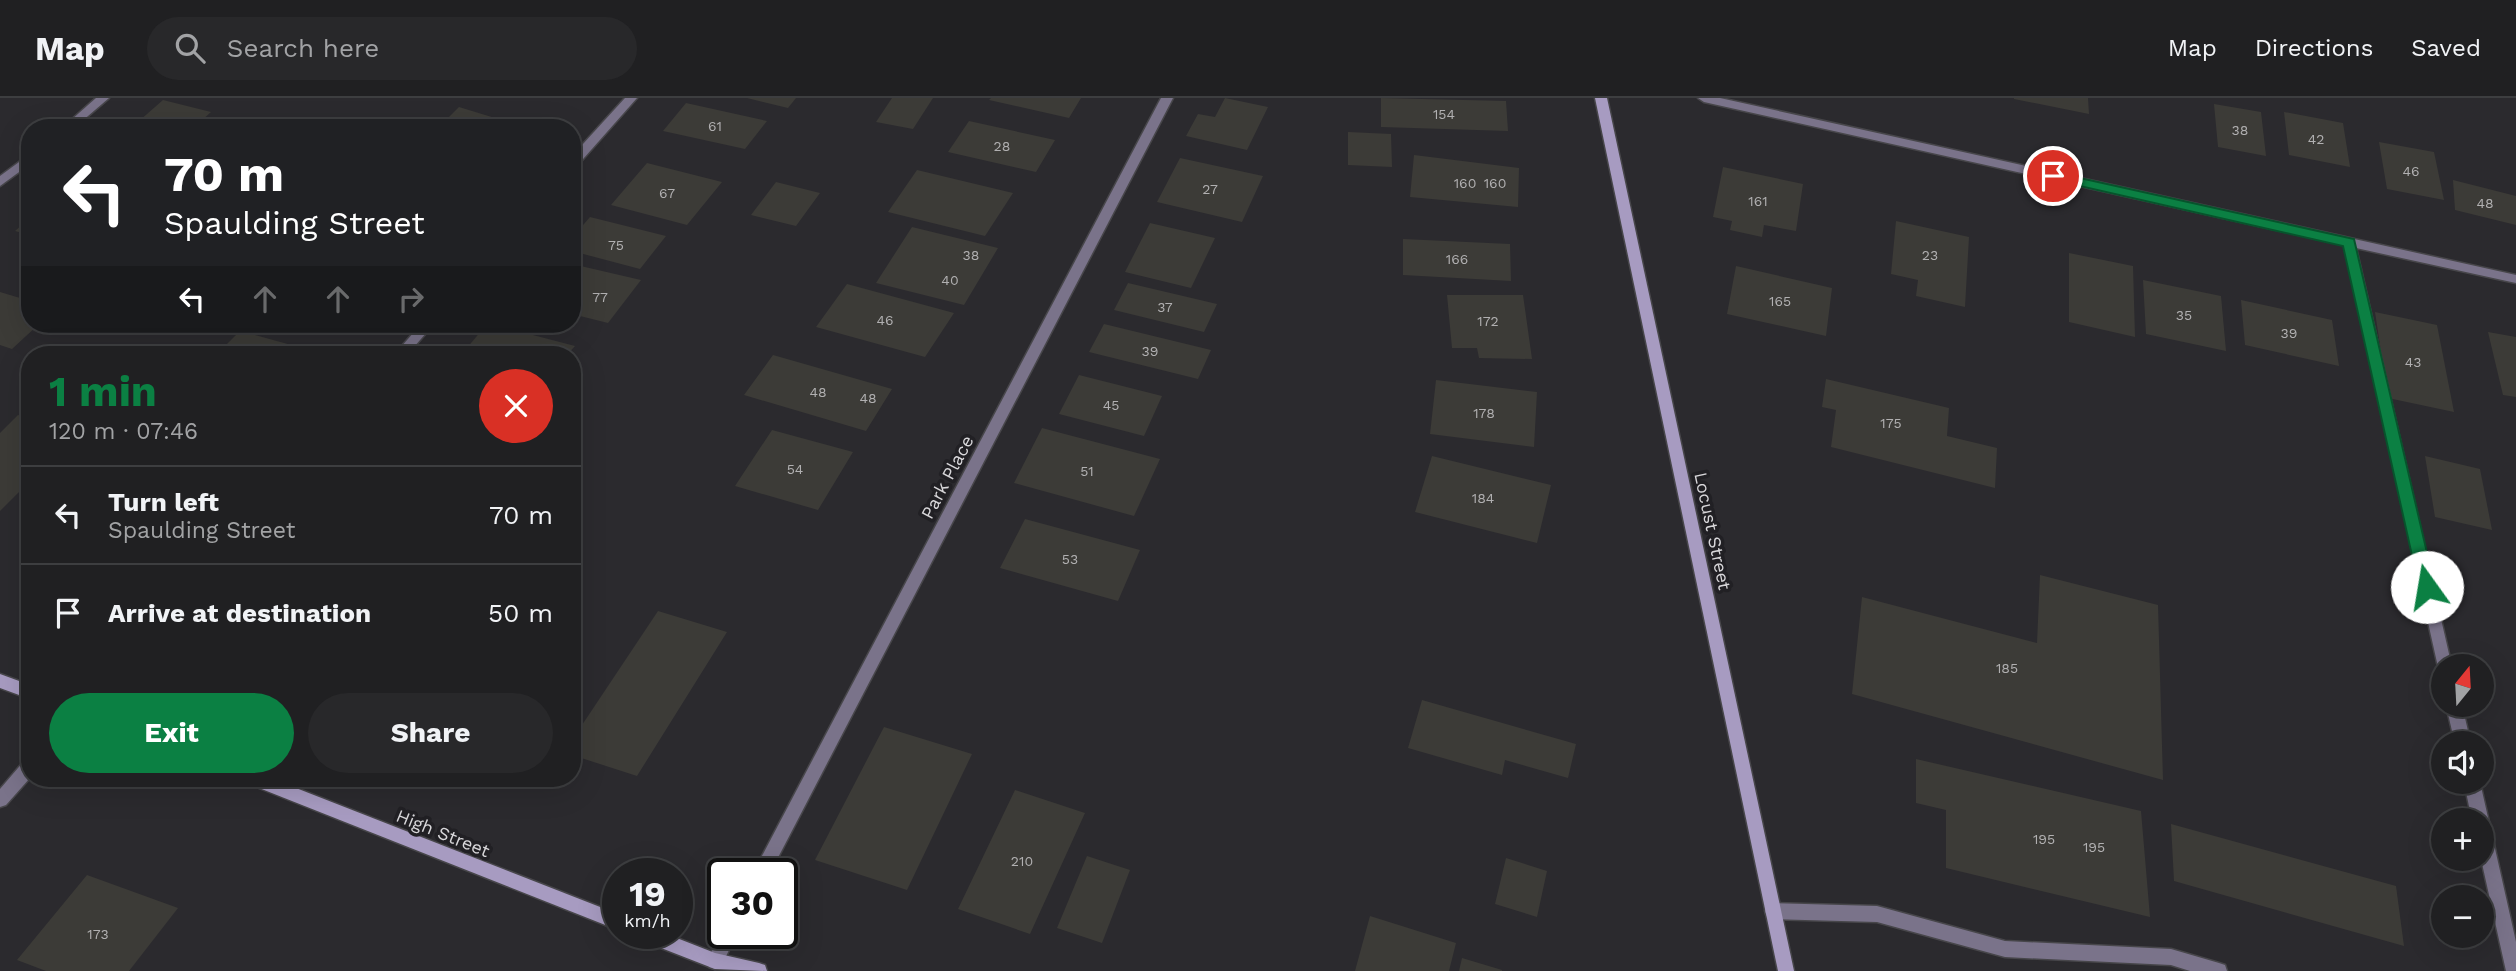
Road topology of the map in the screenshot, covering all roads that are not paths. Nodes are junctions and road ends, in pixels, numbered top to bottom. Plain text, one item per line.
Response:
1 (103, 98) edge
2 (631, 98) edge
3 (1167, 98) edge
4 (1601, 98) edge
5 (1704, 98) edge
6 (78, 119) edge
7 (581, 154) edge
8 (21, 166) edge
9 (0, 183) edge
10 (2349, 242) junction
11 (2516, 279) edge
12 (420, 333) edge
13 (408, 346) edge
14 (2442, 654) edge
15 (0, 681) edge
16 (21, 688) edge
17 (21, 776) edge
18 (275, 787) edge
19 (0, 800) edge
20 (769, 858) edge
21 (2492, 871) edge
22 (1773, 911) junction
23 (602, 916) edge
24 (685, 949) edge
25 (721, 949) edge
26 (715, 961) junction
27 (759, 971) edge
28 (1786, 971) edge
29 (2220, 971) edge
30 (2514, 971) edge

1 - 6 street
2 - 7 street
3 - 20 street, Park Place
4 - 22 street, Locust Street
5 - 10 street
8 - 9 street
10 - 11 street
10 - 14 street
12 - 13 street
15 - 16 street
17 - 19 street
18 - 23 street, High Street
21 - 30 street
22 - 28 street, Locust Street
22 - 29 street
24 - 26 street
25 - 26 street
26 - 27 street

